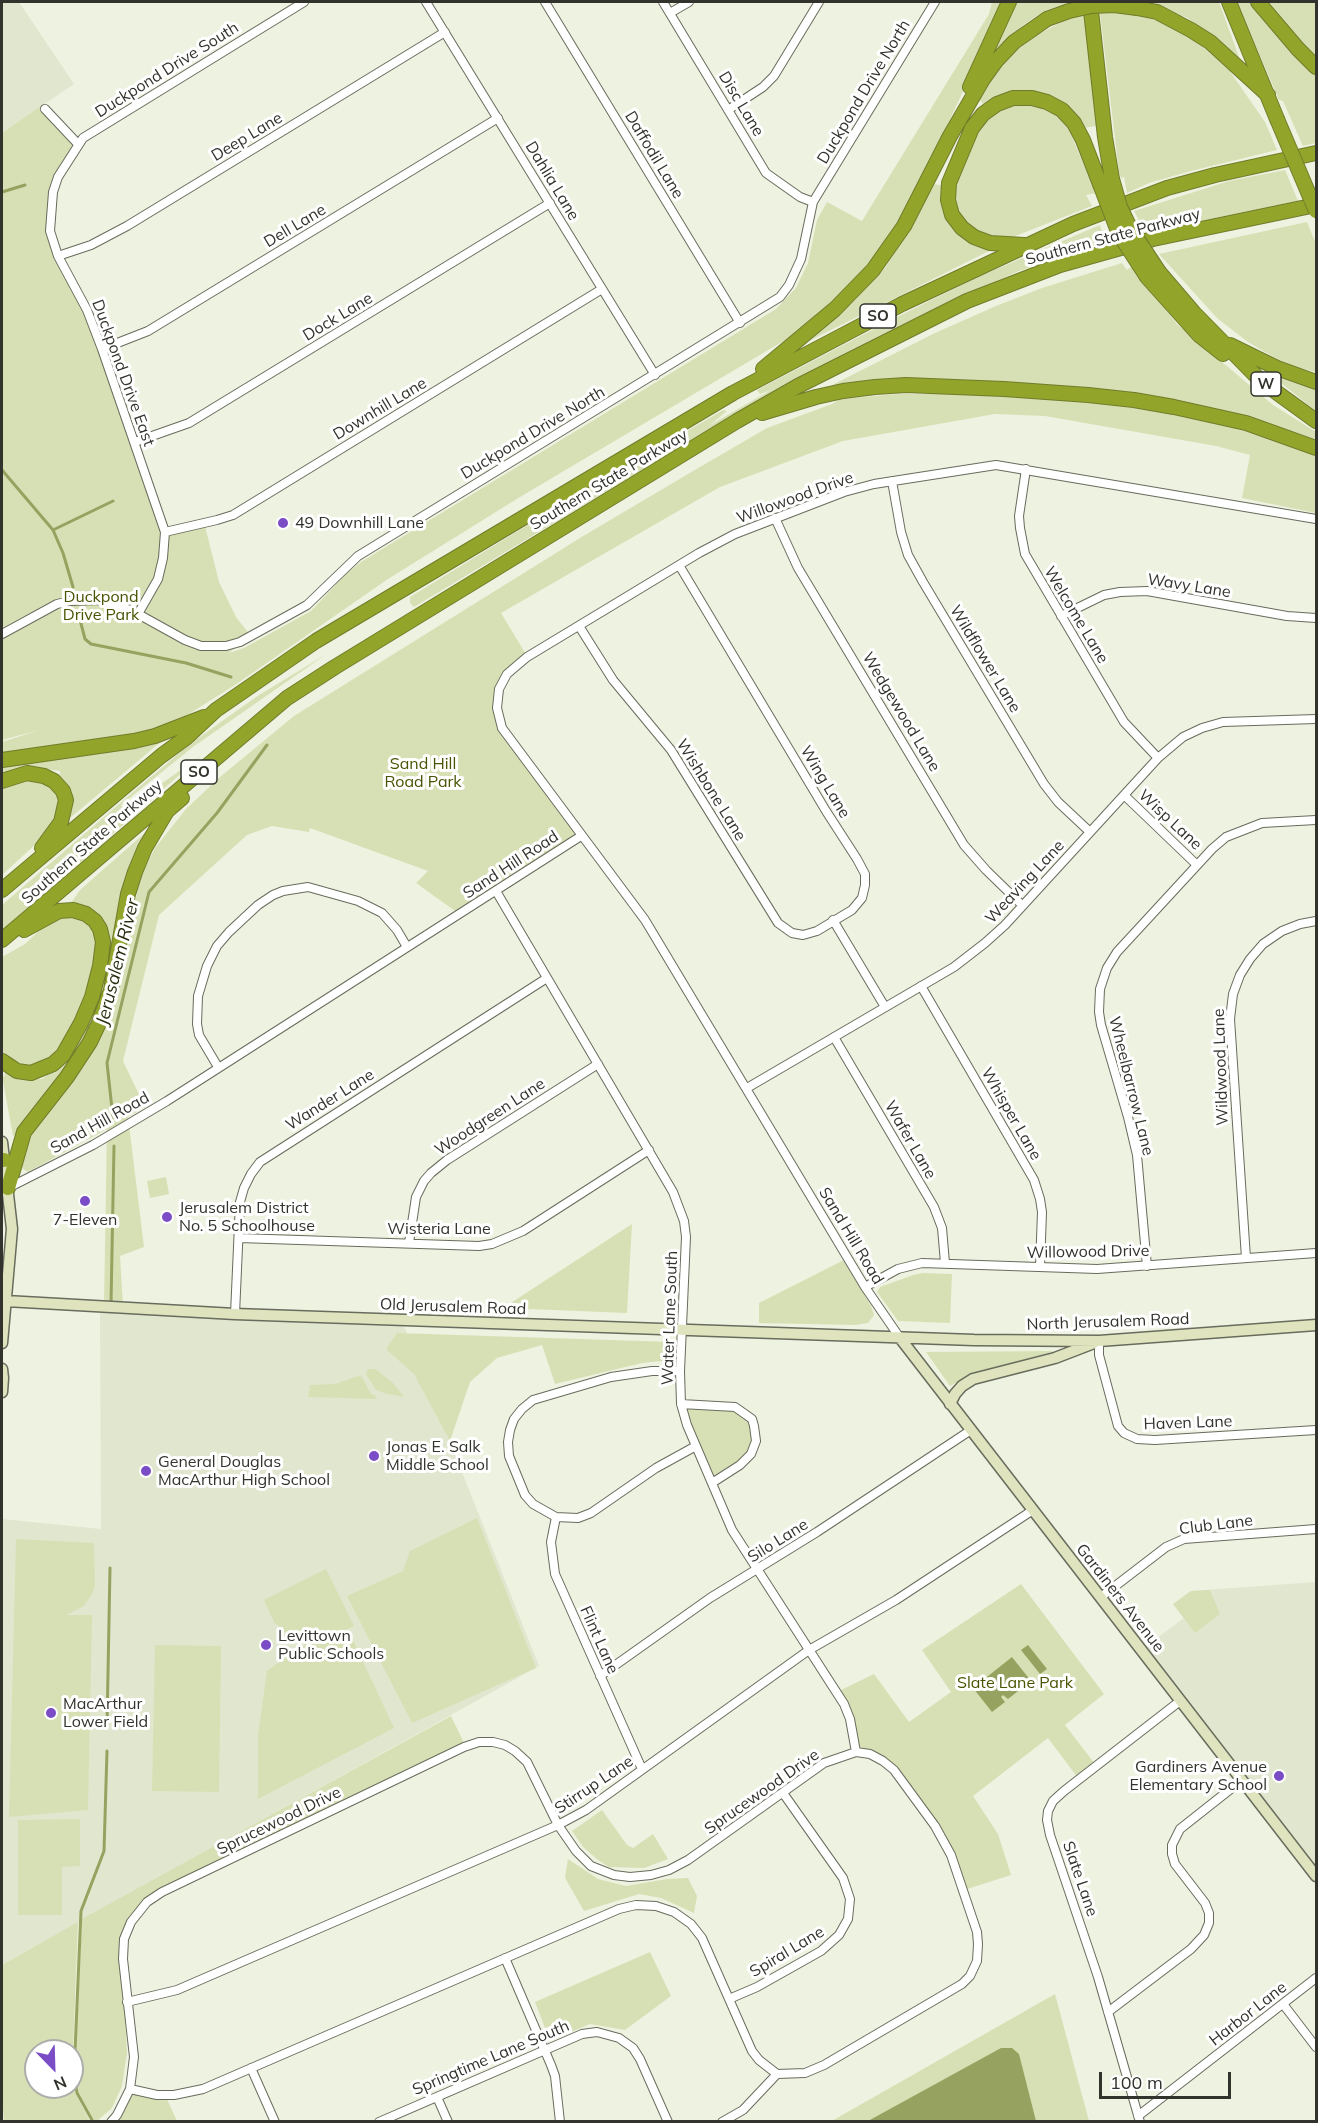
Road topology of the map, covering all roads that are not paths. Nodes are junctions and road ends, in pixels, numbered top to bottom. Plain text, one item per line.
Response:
1 (304, 2) edge
2 (426, 2) edge
3 (545, 2) edge
4 (663, 2) edge
5 (689, 2) edge
6 (819, 2) edge
7 (935, 2) edge
8 (1009, 2) edge
9 (1090, 2) edge
10 (1229, 2) edge
11 (1258, 2) edge
12 (670, 13) junction
13 (445, 32) junction
14 (1317, 67) edge
15 (1268, 96) junction
16 (45, 109) dead end
17 (728, 110) junction
18 (498, 118) junction
19 (950, 136) junction
20 (78, 144) junction
21 (1317, 153) edge
22 (1106, 182) junction
23 (813, 202) junction
24 (550, 203) junction
25 (1317, 205) edge
26 (1317, 212) edge
27 (1026, 245) junction
28 (58, 256) junction
29 (1153, 274) junction
30 (602, 289) junction
31 (740, 323) junction
32 (1220, 340) junction
33 (102, 349) junction
34 (655, 375) junction
35 (1261, 381) junction
36 (1317, 382) edge
37 (733, 393) junction
38 (737, 421) junction
39 (1317, 421) edge
40 (135, 442) junction
41 (1317, 448) edge
42 (1026, 469) junction
43 (892, 481) junction
44 (775, 518) junction
45 (1317, 519) edge
46 (165, 532) junction
47 (679, 565) junction
48 (138, 614) junction
49 (1061, 616) junction
50 (1317, 618) edge
51 (579, 626) junction
52 (2, 634) edge
53 (287, 698) junction
54 (212, 714) junction
55 (1317, 719) edge
56 (1158, 758) junction
57 (2, 760) edge
58 (2, 781) edge
59 (1124, 795) junction
60 (1317, 820) edge
61 (1090, 832) junction
62 (581, 836) junction
63 (1197, 864) junction
64 (2, 889) edge
65 (496, 891) junction
66 (1022, 905) junction
67 (834, 920) junction
68 (1317, 921) edge
69 (2, 942) edge
70 (407, 947) junction
71 (547, 978) junction
72 (921, 986) junction
73 (885, 1007) junction
74 (834, 1037) junction
75 (2, 1061) edge
76 (598, 1064) junction
77 (218, 1067) junction
78 (747, 1088) junction
79 (2, 1142) edge
80 (649, 1150) junction
81 (3, 1160) edge
82 (8, 1188) junction
83 (238, 1238) junction
84 (409, 1243) junction
85 (1317, 1253) edge
86 (1246, 1258) junction
87 (945, 1263) junction
88 (1147, 1266) junction
89 (1040, 1267) junction
90 (865, 1287) junction
91 (4, 1301) edge
92 (236, 1314) junction
93 (1317, 1325) edge
94 (682, 1331) junction
95 (900, 1338) junction
96 (1099, 1341) junction
97 (2, 1343) edge
98 (2, 1369) edge
99 (680, 1371) junction
100 (2, 1392) edge
101 (681, 1404) junction
102 (950, 1404) junction
103 (970, 1430) junction
104 (1317, 1430) edge
105 (696, 1446) junction
106 (712, 1483) junction
107 (1033, 1510) junction
108 (556, 1517) junction
109 (1317, 1529) edge
110 (757, 1570) junction
111 (1101, 1597) junction
112 (809, 1650) junction
113 (600, 1676) junction
114 (1180, 1701) junction
115 (856, 1752) junction
116 (642, 1769) junction
117 (1242, 1780) junction
118 (783, 1793) junction
119 (558, 1825) junction
120 (1317, 1876) edge
121 (505, 1958) junction
122 (1317, 1978) edge
123 (729, 1999) junction
124 (127, 2002) junction
125 (1283, 2004) junction
126 (1108, 2012) junction
127 (1317, 2047) edge
128 (545, 2050) junction
129 (251, 2068) junction
130 (777, 2074) junction
131 (130, 2089) junction
132 (437, 2097) junction
133 (1139, 2119) edge
134 (111, 2121) edge
135 (275, 2121) edge
136 (379, 2121) edge
137 (448, 2121) edge
138 (560, 2121) edge
139 (668, 2121) edge
140 (722, 2121) edge

1 - 20 street, Duckpond Drive South
2 - 13 street, Dahlia Lane
3 - 31 street, Daffodil Lane
4 - 12 street, Disc Lane
5 - 12 street
6 - 17 street
7 - 23 street, Duckpond Drive North
8 - 19 highway
9 - 22 highway, W
10 - 15 highway
11 - 14 highway
12 - 17 street, Disc Lane
13 - 18 street, Dahlia Lane
13 - 28 street, Deep Lane
15 - 19 highway, bridge
15 - 26 highway, bridge
16 - 20 street
17 - 23 street, Disc Lane
18 - 24 street, Dahlia Lane
18 - 33 street, Dell Lane
19 - 37 highway
20 - 28 street, Duckpond Drive East
21 - 27 highway, Southern State Parkway / SO
22 - 27 highway
22 - 29 highway, W, bridge
23 - 31 street, Duckpond Drive North
24 - 30 street, Dahlia Lane
24 - 40 street, Dock Lane
25 - 38 highway, Southern State Parkway / SO
27 - 37 highway, Southern State Parkway / SO
28 - 33 street, Duckpond Drive East
29 - 32 highway, W
29 - 35 highway
30 - 34 street, Dahlia Lane
30 - 46 street, Downhill Lane
31 - 34 street, Duckpond Drive North
32 - 35 highway, W
32 - 36 highway
33 - 40 street, Duckpond Drive East
34 - 48 street, Duckpond Drive North
35 - 39 highway, W
37 - 54 highway, Southern State Parkway / SO
38 - 41 highway
38 - 53 highway, Southern State Parkway / SO
40 - 46 street, Duckpond Drive East
42 - 43 street, Willowood Drive
42 - 45 street, Willowood Drive
42 - 49 street, Welcome Lane
43 - 44 street, Willowood Drive
43 - 61 street, Wildflower Lane
44 - 47 street, Willowood Drive
44 - 66 street, Wedgewood Lane
46 - 48 street, Duckpond Drive East
47 - 51 street, Willowood Drive
47 - 67 street, Wing Lane
48 - 52 street, Duckpond Drive North
49 - 50 street, Wavy Lane
49 - 56 street, Welcome Lane
51 - 62 street, Willowood Drive
51 - 67 street, Wishbone Lane
53 - 69 highway, Southern State Parkway / SO
53 - 82 highway
54 - 57 highway
54 - 64 highway, Southern State Parkway / SO
55 - 56 street, Weaving Lane
56 - 59 street, Weaving Lane
58 - 64 highway
59 - 61 street, Weaving Lane
59 - 63 street, Wisp Lane
60 - 63 street, Wheelbarrow Lane
61 - 66 street, Weaving Lane
62 - 65 street, Sand Hill Road
62 - 78 street, Sand Hill Road
63 - 88 street, Wheelbarrow Lane
65 - 70 street, Sand Hill Road
65 - 71 street, Water Lane South
66 - 72 street, Weaving Lane
67 - 73 street
68 - 86 street, Wildwood Lane
69 - 75 highway
70 - 77 street, Sand Hill Road
70 - 77 street
71 - 76 street, Water Lane South
71 - 83 street, Wander Lane
72 - 73 street, Weaving Lane
72 - 89 street, Whisper Lane
73 - 74 street, Weaving Lane
74 - 78 street, Weaving Lane
74 - 87 street, Wafer Lane
76 - 80 street, Water Lane South
76 - 84 street, Woodgreen Lane
77 - 82 street, Sand Hill Road
78 - 90 street, Sand Hill Road
79 - 81 main road
80 - 84 street, Wisteria Lane
80 - 94 street, Water Lane South
81 - 82 main road
82 - 91 main road
83 - 84 street, Wisteria Lane
83 - 92 street, Wander Lane
85 - 86 street, Willowood Drive
86 - 88 street, Willowood Drive
87 - 89 street, Willowood Drive
87 - 90 street, Willowood Drive
88 - 89 street, Willowood Drive
90 - 95 street, Sand Hill Road
91 - 92 main road, Old Jerusalem Road
91 - 97 main road
92 - 94 main road, Old Jerusalem Road
93 - 96 main road, North Jerusalem Road
94 - 95 main road, Old Jerusalem Road
94 - 99 street, Water Lane South
95 - 96 main road, North Jerusalem Road
95 - 102 main road, Gardiners Avenue
96 - 102 main road
96 - 104 street, Haven Lane
98 - 100 main road
99 - 101 street, Water Lane South
99 - 108 street
101 - 105 street, Water Lane South
101 - 106 street
102 - 103 main road, Gardiners Avenue
103 - 107 main road, Gardiners Avenue
103 - 110 street, Silo Lane
105 - 106 street, Water Lane South
105 - 108 street
106 - 110 street, Water Lane South
107 - 111 main road, Gardiners Avenue
107 - 112 street, Stirrup Lane
108 - 113 street, Flint Lane
109 - 111 street, Club Lane
110 - 112 street, Water Lane South
110 - 113 street, Silo Lane
111 - 114 main road, Gardiners Avenue
112 - 115 street, Water Lane South
112 - 116 street, Stirrup Lane
113 - 116 street, Flint Lane
114 - 117 main road, Gardiners Avenue
114 - 126 street, Slate Lane
115 - 118 street, Sprucewood Drive
115 - 130 street
116 - 119 street, Stirrup Lane
117 - 120 main road, Gardiners Avenue
117 - 126 street
118 - 119 street, Sprucewood Drive
118 - 123 street, Spiral Lane
119 - 124 street, Stirrup Lane
119 - 124 street, Sprucewood Drive
121 - 123 street
121 - 128 street
121 - 129 street
122 - 125 street, Harbor Lane
123 - 130 street
124 - 131 street, Sprucewood Drive
125 - 127 street
125 - 133 street, Harbor Lane
126 - 133 street, Slate Lane
128 - 132 street, Springtime Lane South
128 - 138 street
128 - 139 street, Springtime Lane South
129 - 131 street
129 - 135 street
130 - 140 street
131 - 134 street, Sprucewood Drive
132 - 136 street, Springtime Lane South
132 - 137 street

